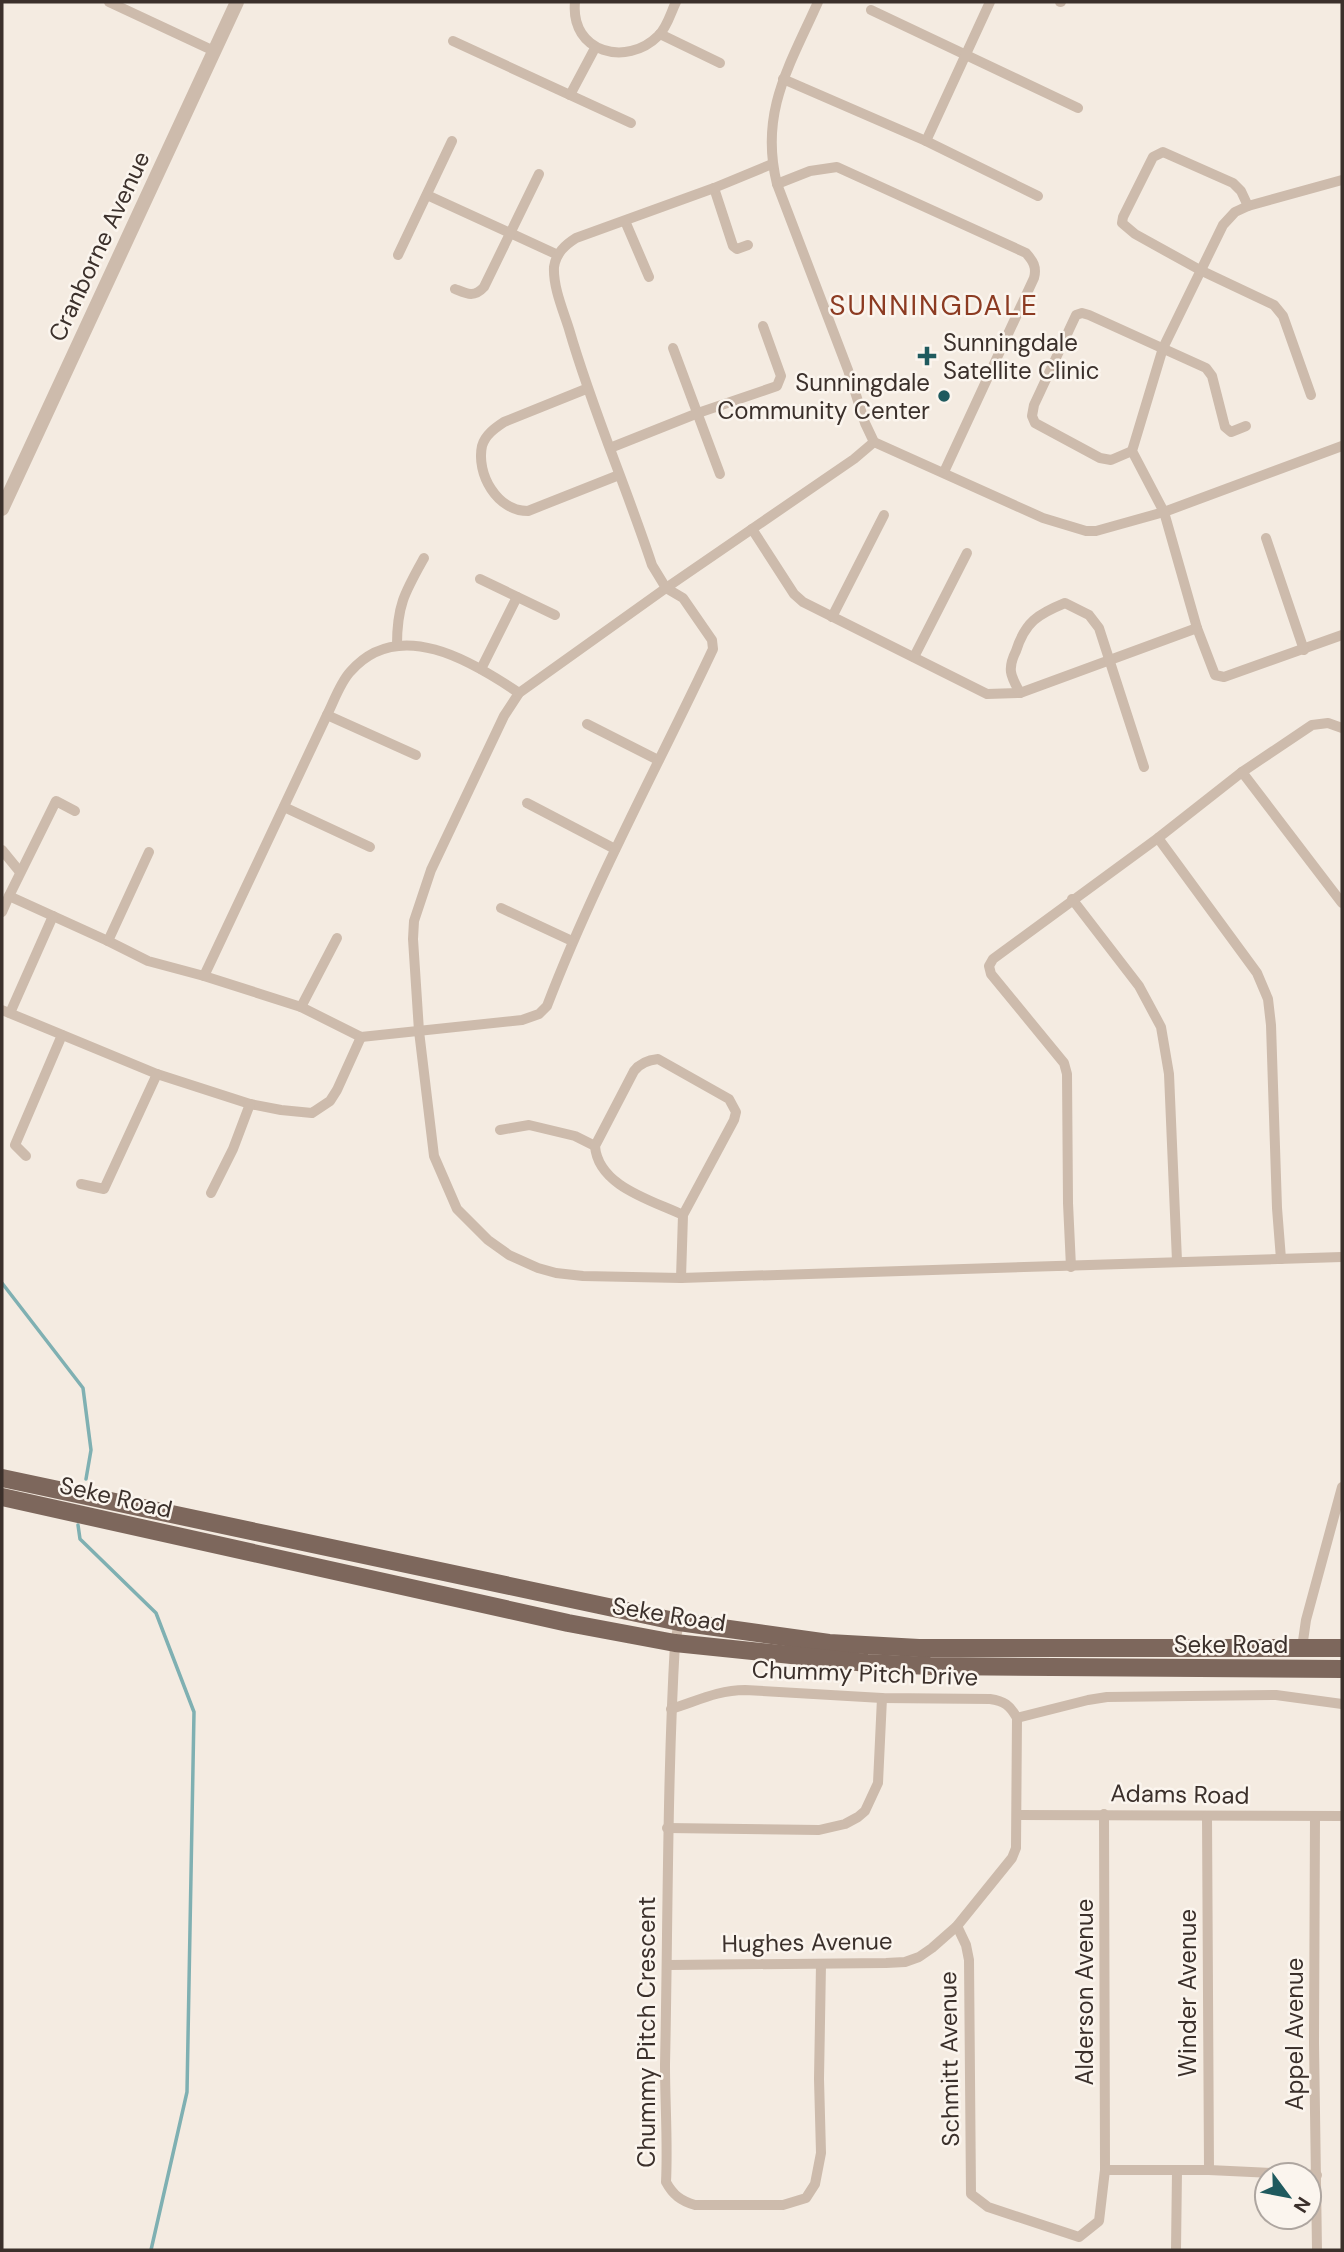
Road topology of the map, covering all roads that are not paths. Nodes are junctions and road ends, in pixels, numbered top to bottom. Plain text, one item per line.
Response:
1 (109, 2) edge
2 (237, 2) edge
3 (575, 2) edge
4 (676, 2) edge
5 (818, 2) edge
6 (990, 2) edge
7 (871, 10) dead end
8 (660, 34) junction
9 (453, 41) dead end
10 (595, 48) junction
11 (214, 51) junction
12 (967, 55) junction
13 (720, 63) dead end
14 (783, 79) junction
15 (570, 95) junction
16 (1078, 108) dead end
17 (631, 123) dead end
18 (452, 141) dead end
19 (926, 141) junction
20 (772, 164) junction
21 (539, 174) dead end
22 (1342, 180) edge
23 (777, 184) junction
24 (714, 188) junction
25 (427, 195) junction
26 (1038, 195) dead end
27 (1248, 205) junction
28 (625, 221) junction
29 (511, 233) junction
30 (748, 245) dead end
31 (398, 255) dead end
32 (558, 255) junction
33 (1200, 270) junction
34 (649, 277) dead end
35 (456, 289) dead end
36 (763, 326) dead end
37 (673, 348) dead end
38 (1163, 348) junction
39 (586, 389) junction
40 (1311, 395) dead end
41 (698, 413) junction
42 (1246, 426) dead end
43 (874, 442) junction
44 (1342, 446) edge
45 (610, 448) junction
46 (1132, 451) junction
47 (944, 472) junction
48 (720, 474) dead end
49 (619, 475) junction
50 (2, 509) edge
51 (1164, 512) junction
52 (884, 515) dead end
53 (752, 528) junction
54 (1266, 538) dead end
55 (967, 553) dead end
56 (424, 558) dead end
57 (480, 579) dead end
58 (666, 588) junction
59 (517, 597) junction
60 (555, 615) dead end
61 (832, 617) junction
62 (1197, 628) junction
63 (1342, 635) edge
64 (397, 645) junction
65 (1304, 650) junction
66 (914, 657) junction
67 (1108, 660) junction
68 (481, 669) junction
69 (519, 693) junction
70 (1020, 693) junction
71 (327, 715) junction
72 (587, 724) dead end
73 (1342, 728) edge
74 (416, 755) dead end
75 (658, 760) junction
76 (1144, 767) dead end
77 (1242, 772) junction
78 (527, 803) dead end
79 (284, 807) junction
80 (75, 811) dead end
81 (1158, 838) junction
82 (370, 847) dead end
83 (615, 849) junction
84 (2, 850) edge
85 (149, 852) dead end
86 (20, 872) junction
87 (9, 896) junction
88 (1072, 900) junction
89 (1342, 903) edge
90 (501, 908) dead end
91 (2, 912) edge
92 (53, 916) junction
93 (337, 938) dead end
94 (572, 941) junction
95 (108, 942) junction
96 (204, 976) junction
97 (301, 1007) junction
98 (6, 1011) edge
99 (419, 1031) junction
100 (62, 1035) junction
101 (361, 1037) junction
102 (157, 1074) junction
103 (250, 1104) junction
104 (500, 1130) dead end
105 (595, 1146) junction
106 (26, 1156) dead end
107 (81, 1184) dead end
108 (211, 1193) dead end
109 (683, 1215) junction
110 (1342, 1257) edge
111 (1282, 1259) junction
112 (1177, 1261) junction
113 (1072, 1267) junction
114 (681, 1278) junction
115 (2, 1478) edge
116 (1342, 1487) edge
117 (2, 1497) edge
118 (679, 1622) junction
119 (675, 1643) junction
120 (1302, 1648) junction
121 (1342, 1648) edge
122 (1342, 1669) edge
123 (881, 1698) junction
124 (1342, 1704) edge
125 (671, 1709) junction
126 (1017, 1718) junction
127 (1104, 1814) junction
128 (1017, 1815) junction
129 (1207, 1816) junction
130 (1315, 1816) junction
131 (1342, 1816) edge
132 (667, 1828) junction
133 (957, 1926) junction
134 (821, 1964) junction
135 (669, 1965) junction
136 (1317, 2161) edge
137 (1105, 2170) junction
138 (1177, 2170) junction
139 (1209, 2170) junction
140 (1253, 2172) edge
141 (971, 2194) joint
142 (1317, 2231) edge
143 (1176, 2250) edge
144 (1317, 2250) edge

1 - 11 street
2 - 11 street, Cranborne Avenue
3 - 10 street
4 - 8 street
5 - 14 street
6 - 12 street
7 - 12 street
8 - 10 street
8 - 13 street
9 - 15 street
10 - 15 street
11 - 50 street, Cranborne Avenue
12 - 16 street
12 - 19 street
14 - 19 street
14 - 20 street
15 - 17 street
18 - 25 street
19 - 26 street
20 - 23 street
20 - 24 street
21 - 29 street
22 - 27 street
23 - 43 street
23 - 47 street
24 - 28 street
24 - 30 street
25 - 29 street
25 - 31 street
27 - 33 street
27 - 33 street
28 - 32 street
28 - 34 street
29 - 32 street
29 - 35 street
32 - 39 street
33 - 38 street
33 - 40 street
36 - 41 street
37 - 41 street
38 - 42 street
38 - 46 street
38 - 46 street
39 - 45 street
39 - 49 street
41 - 45 street
41 - 48 street
43 - 47 street
43 - 53 street
44 - 51 street
45 - 49 street
46 - 51 street
47 - 51 street
49 - 58 street
51 - 62 street
52 - 61 street
53 - 58 street
53 - 61 street
54 - 65 street
55 - 66 street
56 - 64 street
57 - 59 street
58 - 69 street
58 - 75 street
59 - 60 street
59 - 68 street
61 - 66 street
62 - 65 street
62 - 67 street
63 - 65 street
64 - 68 street
64 - 71 street
66 - 70 street
67 - 70 street
67 - 70 street
67 - 76 street
68 - 69 street
69 - 99 street
71 - 74 street
71 - 79 street
72 - 75 street
73 - 77 street
75 - 83 street
77 - 81 street
77 - 89 street
78 - 83 street
79 - 82 street
79 - 96 street
80 - 86 street
81 - 88 street
81 - 111 street
83 - 94 street
84 - 86 street
85 - 95 street
86 - 87 street
87 - 91 street
87 - 92 street
88 - 112 street
88 - 113 street
90 - 94 street
92 - 95 street
92 - 98 street
93 - 97 street
94 - 99 street
95 - 96 street
96 - 97 street
97 - 101 street
98 - 100 street
99 - 101 street
99 - 114 street
100 - 102 street
100 - 106 street
101 - 103 street
102 - 103 street
102 - 107 street
103 - 108 street
104 - 105 street
105 - 109 street
105 - 109 street
109 - 114 street
110 - 111 street
111 - 112 street
112 - 113 street
113 - 114 street
115 - 118 main road, Seke Road
116 - 120 street
117 - 119 main road, Seke Road
118 - 119 street, Chummy Pitch Crescent
118 - 120 main road, Seke Road
119 - 122 main road, Seke Road
119 - 125 street, Chummy Pitch Crescent
120 - 121 main road, Seke Road
123 - 125 street, Chummy Pitch Drive
123 - 126 street, Chummy Pitch Drive
123 - 132 street
124 - 126 street
125 - 132 street, Chummy Pitch Crescent
126 - 128 street, Hughes Avenue
127 - 128 street, Adams Road
127 - 129 street, Adams Road
127 - 137 street, Alderson Avenue
128 - 133 street, Hughes Avenue
129 - 130 street, Adams Road
129 - 139 street, Winder Avenue
130 - 131 street, Adams Road
130 - 136 street, Appel Avenue
132 - 135 street, Chummy Pitch Crescent
133 - 134 street, Hughes Avenue
133 - 141 street, Schmitt Avenue
134 - 135 street, Hughes Avenue
134 - 135 street, Chummy Pitch Crescent
137 - 138 street
137 - 141 street, Alderson Avenue
138 - 139 street
138 - 143 street
139 - 140 street
142 - 144 street, Appel Avenue

